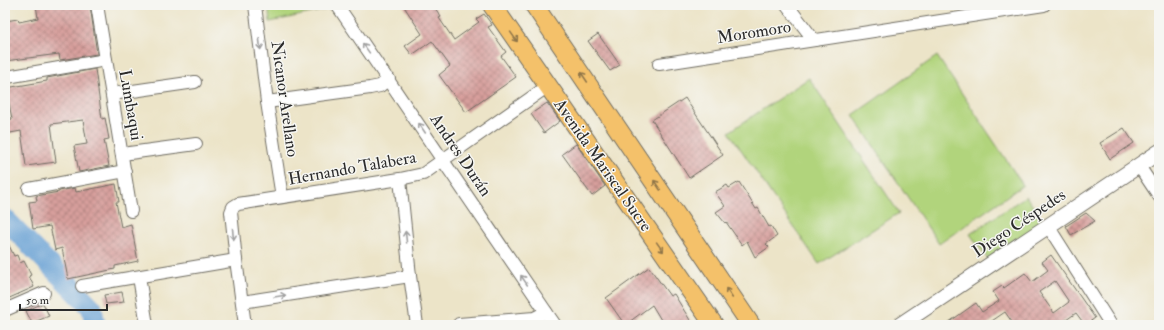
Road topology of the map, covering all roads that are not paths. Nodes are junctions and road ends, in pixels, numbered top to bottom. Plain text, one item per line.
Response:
1 (96, 5) edge
2 (255, 5) edge
3 (337, 5) edge
4 (492, 5) edge
5 (534, 5) edge
6 (787, 5) edge
7 (1044, 5) edge
8 (989, 9) edge
9 (814, 40) junction
10 (106, 60) junction
11 (659, 64) dead end
12 (7, 77) dead end
13 (389, 80) junction
14 (194, 82) dead end
15 (548, 86) junction
16 (112, 94) junction
17 (268, 102) junction
18 (196, 144) dead end
19 (1159, 152) edge
20 (122, 154) junction
21 (444, 161) junction
22 (1138, 166) junction
23 (124, 170) junction
24 (400, 180) junction
25 (29, 189) dead end
26 (1159, 196) edge
27 (282, 197) junction
28 (131, 211) dead end
29 (1048, 226) junction
30 (236, 260) junction
31 (410, 276) junction
32 (139, 277) junction
33 (82, 286) dead end
34 (44, 293) dead end
35 (242, 302) junction
36 (5, 310) edge
37 (546, 312) junction
38 (459, 324) edge
39 (147, 325) edge
40 (245, 325) edge
41 (417, 325) edge
42 (555, 325) edge
43 (714, 325) edge
44 (751, 325) edge
45 (900, 325) edge
46 (1111, 325) edge

1 - 10 street, Lumbaqui
2 -> 17 street, Nicanor Arellano
13 -> 3 street, Andres Durán
4 -> 15 main road, Avenida Mariscal Sucre
44 -> 5 main road, Avenida Mariscal Sucre
6 - 9 street
7 - 8 street, Moromoro
8 - 9 street, Moromoro
9 - 11 street, Moromoro
10 - 12 street
10 - 16 street, Lumbaqui
13 - 17 street
21 -> 13 street, Andres Durán
14 - 16 street
15 - 21 street, Hernando Talabera
15 -> 43 main road, Avenida Mariscal Sucre
16 - 20 street, Lumbaqui
17 - 27 street, Nicanor Arellano
18 - 20 street
19 - 22 street, Diego Céspedes
20 - 23 street, Lumbaqui
21 - 24 street, Hernando Talabera
37 -> 21 street, Andres Durán
22 - 26 street
22 - 29 street, Diego Céspedes
23 - 25 street
23 - 28 street, Lumbaqui
24 - 27 street, Hernando Talabera
31 -> 24 street
27 -> 30 street, Hernando Talabera
29 - 45 street, Diego Céspedes
29 - 46 street
30 - 32 street
30 - 35 street
35 -> 31 street
31 - 41 street
32 - 33 street
32 - 39 street
34 - 36 street
35 - 40 street
37 - 38 street
37 - 42 street, Andres Durán

